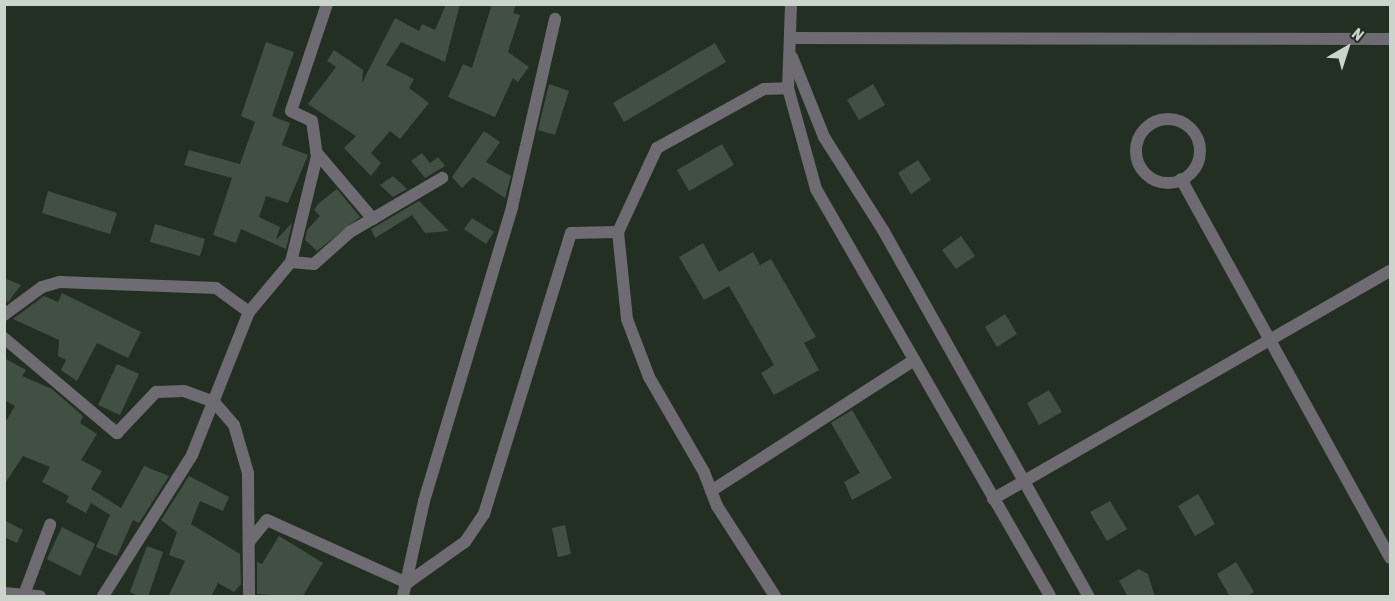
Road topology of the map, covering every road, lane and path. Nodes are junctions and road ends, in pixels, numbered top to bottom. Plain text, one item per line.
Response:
1 (327, 4) edge
2 (791, 4) edge
3 (555, 19) dead end
4 (791, 38) junction
5 (1390, 39) edge
6 (790, 52) junction
7 (788, 88) junction
8 (316, 152) junction
9 (442, 178) dead end
10 (1181, 179) junction
11 (372, 219) junction
12 (618, 232) junction
13 (291, 262) junction
14 (1390, 271) edge
15 (249, 312) junction
16 (4, 315) edge
17 (4, 338) edge
18 (1273, 338) junction
19 (914, 360) junction
20 (214, 402) junction
21 (1026, 481) junction
22 (711, 491) junction
23 (993, 499) junction
24 (50, 525) dead end
25 (249, 542) junction
26 (1390, 558) edge
27 (407, 583) junction
28 (25, 592) junction
29 (4, 593) edge
30 (40, 597) edge
31 (103, 597) edge
32 (249, 597) edge
33 (403, 597) edge
34 (775, 597) edge
35 (1050, 597) edge
36 (1088, 597) edge

1 - 8 street
2 - 4 street
3 - 27 street
4 - 5 street
4 - 6 street
6 - 7 street
6 - 21 street
7 - 12 street
7 - 19 street
8 - 11 street
8 - 13 street
9 - 11 street
10 - 10 street
10 - 18 street
11 - 13 street
12 - 22 street
12 - 27 street
13 - 15 street
14 - 18 street
15 - 16 street
15 - 20 street
17 - 20 street
18 - 21 street
18 - 26 street
19 - 22 street
19 - 23 street
20 - 25 street
20 - 31 street
21 - 23 street
21 - 36 street
22 - 34 street
23 - 35 street
24 - 28 street
25 - 27 street
25 - 32 street
27 - 33 street
28 - 29 street
28 - 30 street

